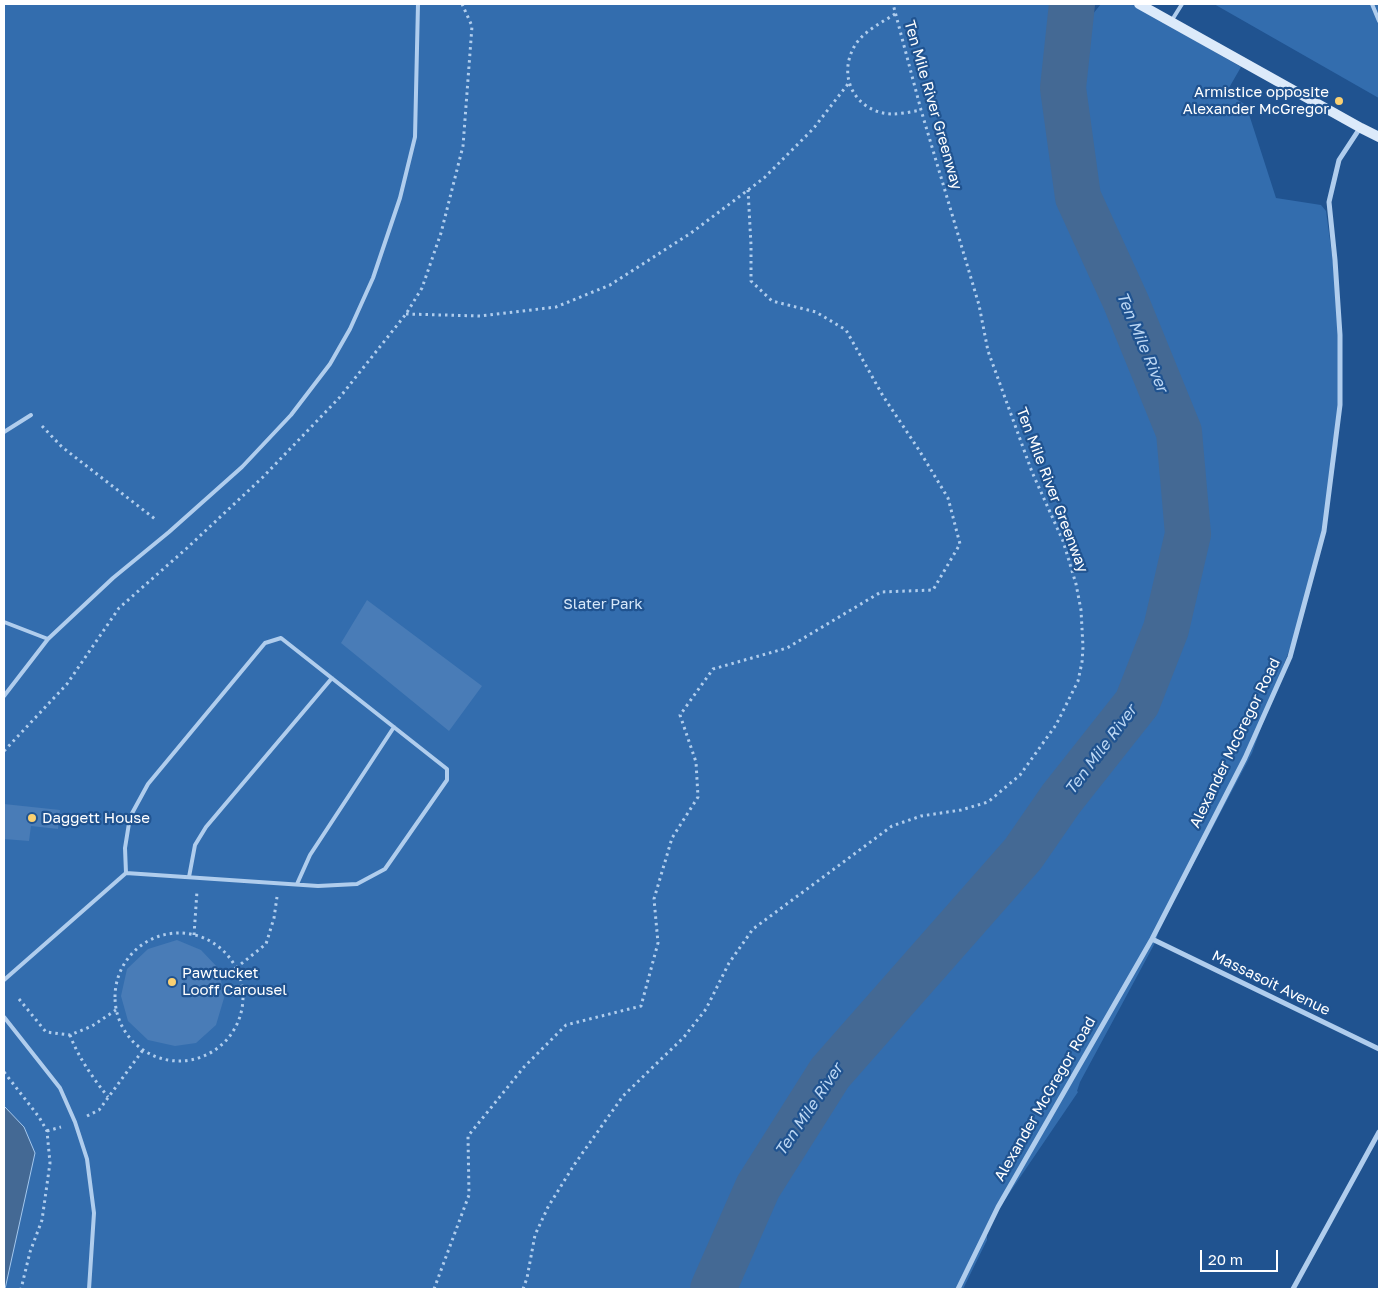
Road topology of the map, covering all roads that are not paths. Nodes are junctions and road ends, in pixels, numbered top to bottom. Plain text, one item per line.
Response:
1 (418, 4) edge
2 (1139, 4) edge
3 (1182, 4) edge
4 (1372, 4) edge
5 (1379, 21) edge
6 (1171, 22) junction
7 (1361, 128) junction
8 (1379, 137) edge
9 (31, 415) road end
10 (4, 432) edge
11 (4, 622) edge
12 (48, 639) junction
13 (332, 678) junction
14 (4, 696) edge
15 (394, 727) junction
16 (126, 873) junction
17 (189, 877) junction
18 (297, 884) junction
19 (1152, 939) junction
20 (4, 980) edge
21 (4, 1017) edge
22 (1379, 1049) edge
23 (1379, 1132) edge
24 (89, 1289) edge
25 (958, 1289) edge
26 (1293, 1289) edge

1 - 12 lane
2 - 6 main road
3 - 6 lane
4 - 5 lane
6 - 7 main road
7 - 8 main road
7 - 19 street, Alexander McGregor Road
9 - 10 lane
11 - 12 lane
12 - 14 lane
13 - 15 lane
13 - 16 lane
13 - 17 lane
15 - 18 lane
15 - 18 lane
16 - 17 lane
16 - 20 lane
17 - 18 lane
19 - 22 street, Massasoit Avenue
19 - 25 street, Alexander McGregor Road
21 - 24 lane
23 - 26 street

